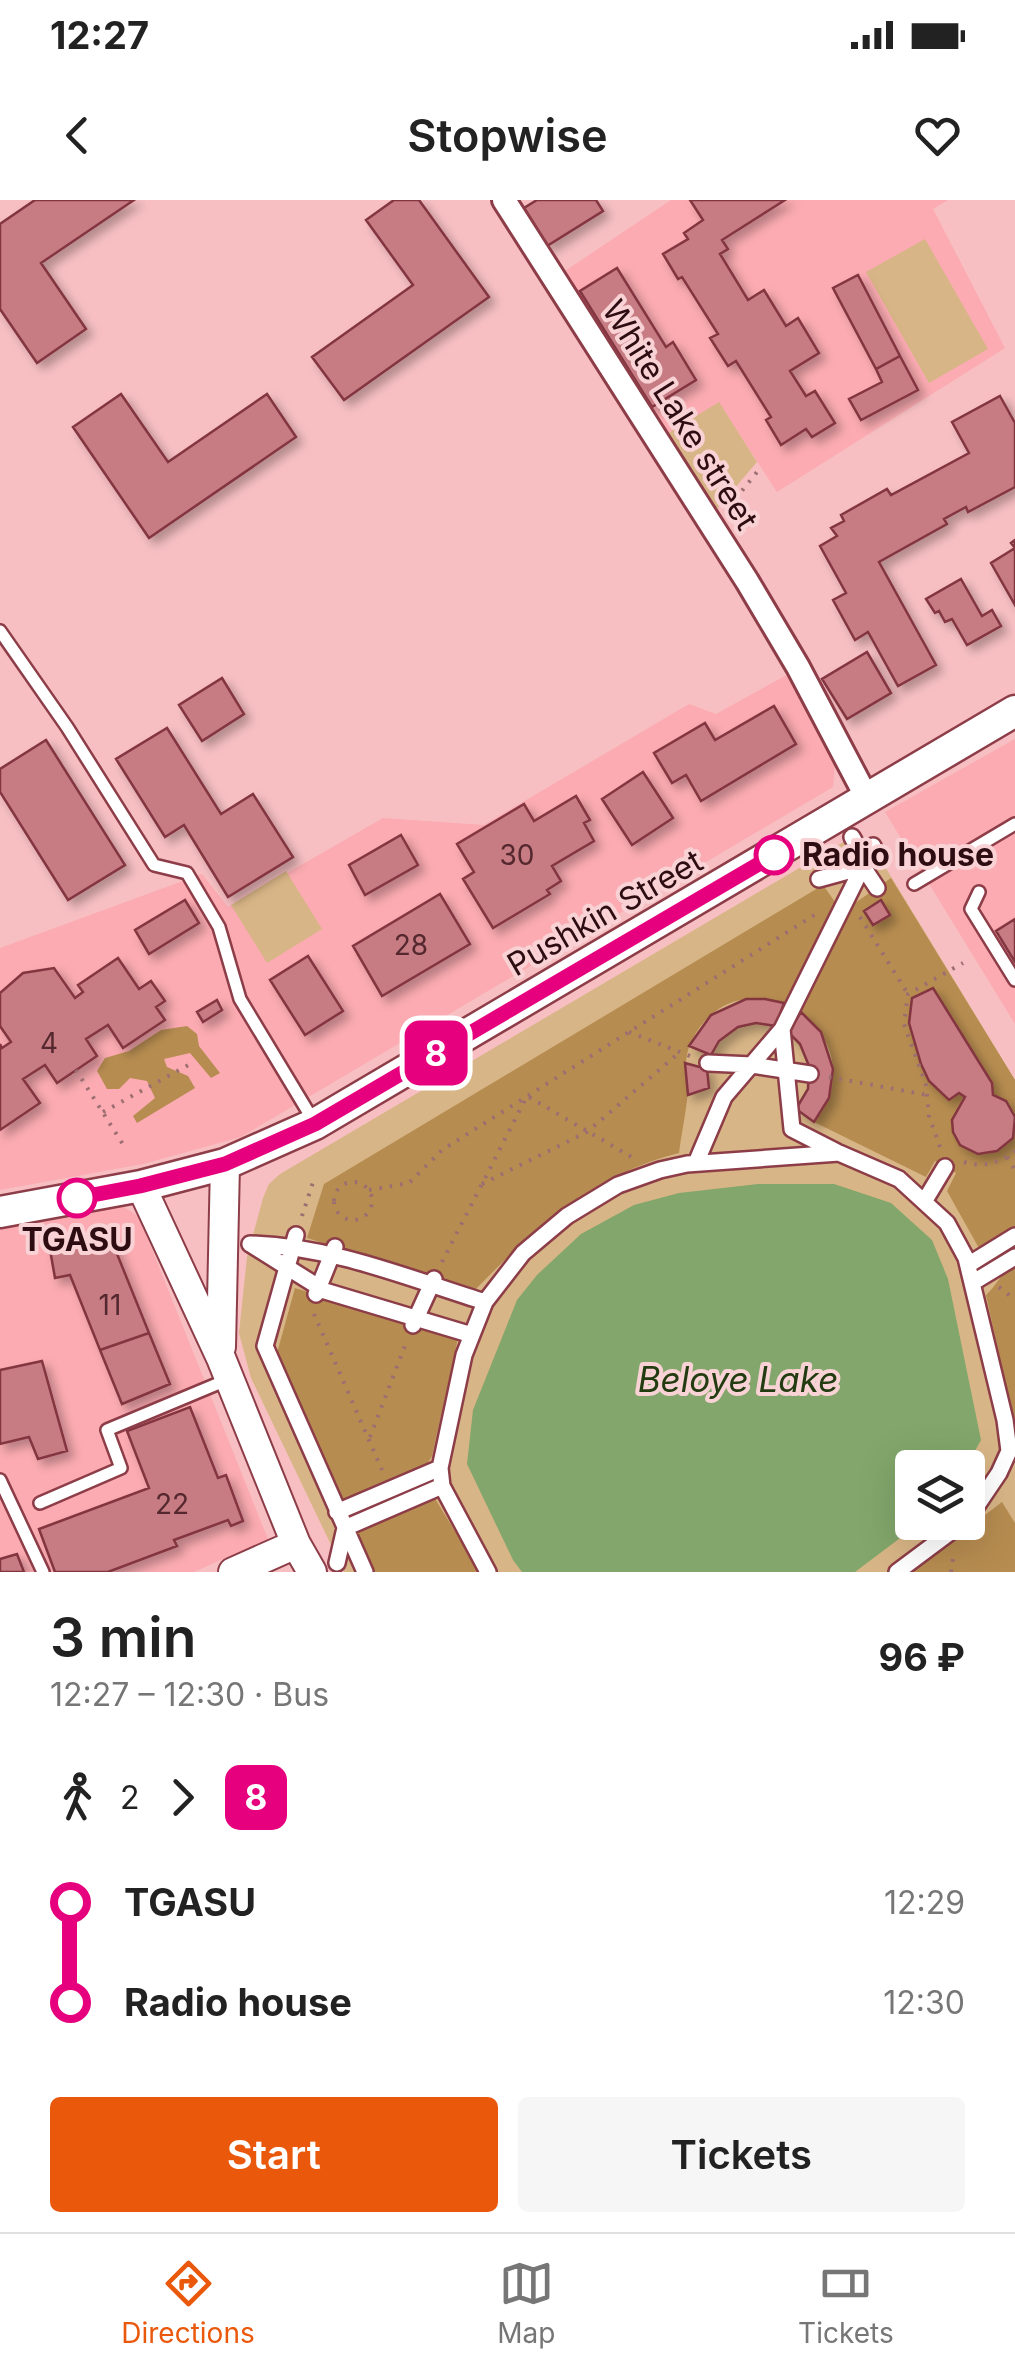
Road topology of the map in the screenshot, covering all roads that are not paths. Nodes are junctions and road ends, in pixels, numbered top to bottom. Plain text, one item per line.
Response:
1 (504, 200) edge
2 (0, 632) edge
3 (1015, 711) edge
4 (868, 800) junction
5 (1015, 824) edge
6 (852, 837) dead end
7 (862, 860) junction
8 (914, 884) dead end
9 (877, 888) dead end
10 (979, 892) dead end
11 (1015, 980) edge
12 (782, 1028) junction
13 (708, 1063) road end
14 (752, 1065) junction
15 (787, 1070) junction
16 (810, 1074) road end
17 (315, 1124) junction
18 (839, 1153) junction
19 (943, 1158) road end
20 (696, 1163) junction
21 (225, 1164) junction
22 (140, 1186) junction
23 (924, 1202) junction
24 (0, 1212) edge
25 (1015, 1236) edge
26 (295, 1240) junction
27 (334, 1251) junction
28 (1014, 1260) edge
29 (968, 1262) junction
30 (286, 1270) junction
31 (432, 1281) junction
32 (985, 1281) junction
33 (318, 1291) junction
34 (485, 1302) junction
35 (414, 1322) junction
36 (472, 1335) junction
37 (225, 1369) junction
38 (1011, 1434) edge
39 (440, 1468) junction
40 (0, 1480) edge
41 (390, 1486) junction
42 (442, 1486) junction
43 (985, 1494) edge
44 (40, 1503) dead end
45 (398, 1505) junction
46 (337, 1512) junction
47 (345, 1528) junction
48 (942, 1540) edge
49 (296, 1544) junction
50 (324, 1568) edge
51 (43, 1572) edge
52 (233, 1572) edge
53 (365, 1572) edge
54 (488, 1572) edge
55 (897, 1572) edge

1 - 4 street, White Lake street
2 - 17 lane
3 - 4 main road, Pushkin Street
4 - 17 main road, Pushkin Street
5 - 8 lane
6 - 7 street
7 - 9 street
7 - 12 street
10 - 11 lane
12 - 14 street
12 - 15 street
13 - 14 street
14 - 15 street
14 - 20 street
15 - 16 street
15 - 18 street
17 - 21 main road, Pushkin Street
18 - 20 street
18 - 23 street
19 - 23 street
20 - 34 street
21 - 22 main road, Pushkin Street
21 - 37 street
22 - 24 main road, Pushkin Street
22 - 37 street
23 - 29 street
25 - 29 street
26 - 27 street
26 - 30 street
26 - 30 street
27 - 31 street
27 - 33 street
28 - 32 street
29 - 32 street
30 - 33 street
30 - 46 street
31 - 34 street
31 - 35 street
32 - 38 street
33 - 35 street
34 - 36 street
35 - 36 street
36 - 39 street
37 - 44 lane
37 - 49 street
38 - 43 street
39 - 41 street
39 - 42 street
40 - 51 lane
41 - 45 street
41 - 46 street
42 - 45 street
42 - 54 street
45 - 47 street
46 - 47 street
47 - 50 street
47 - 53 street
48 - 55 street
49 - 50 street
49 - 52 street

